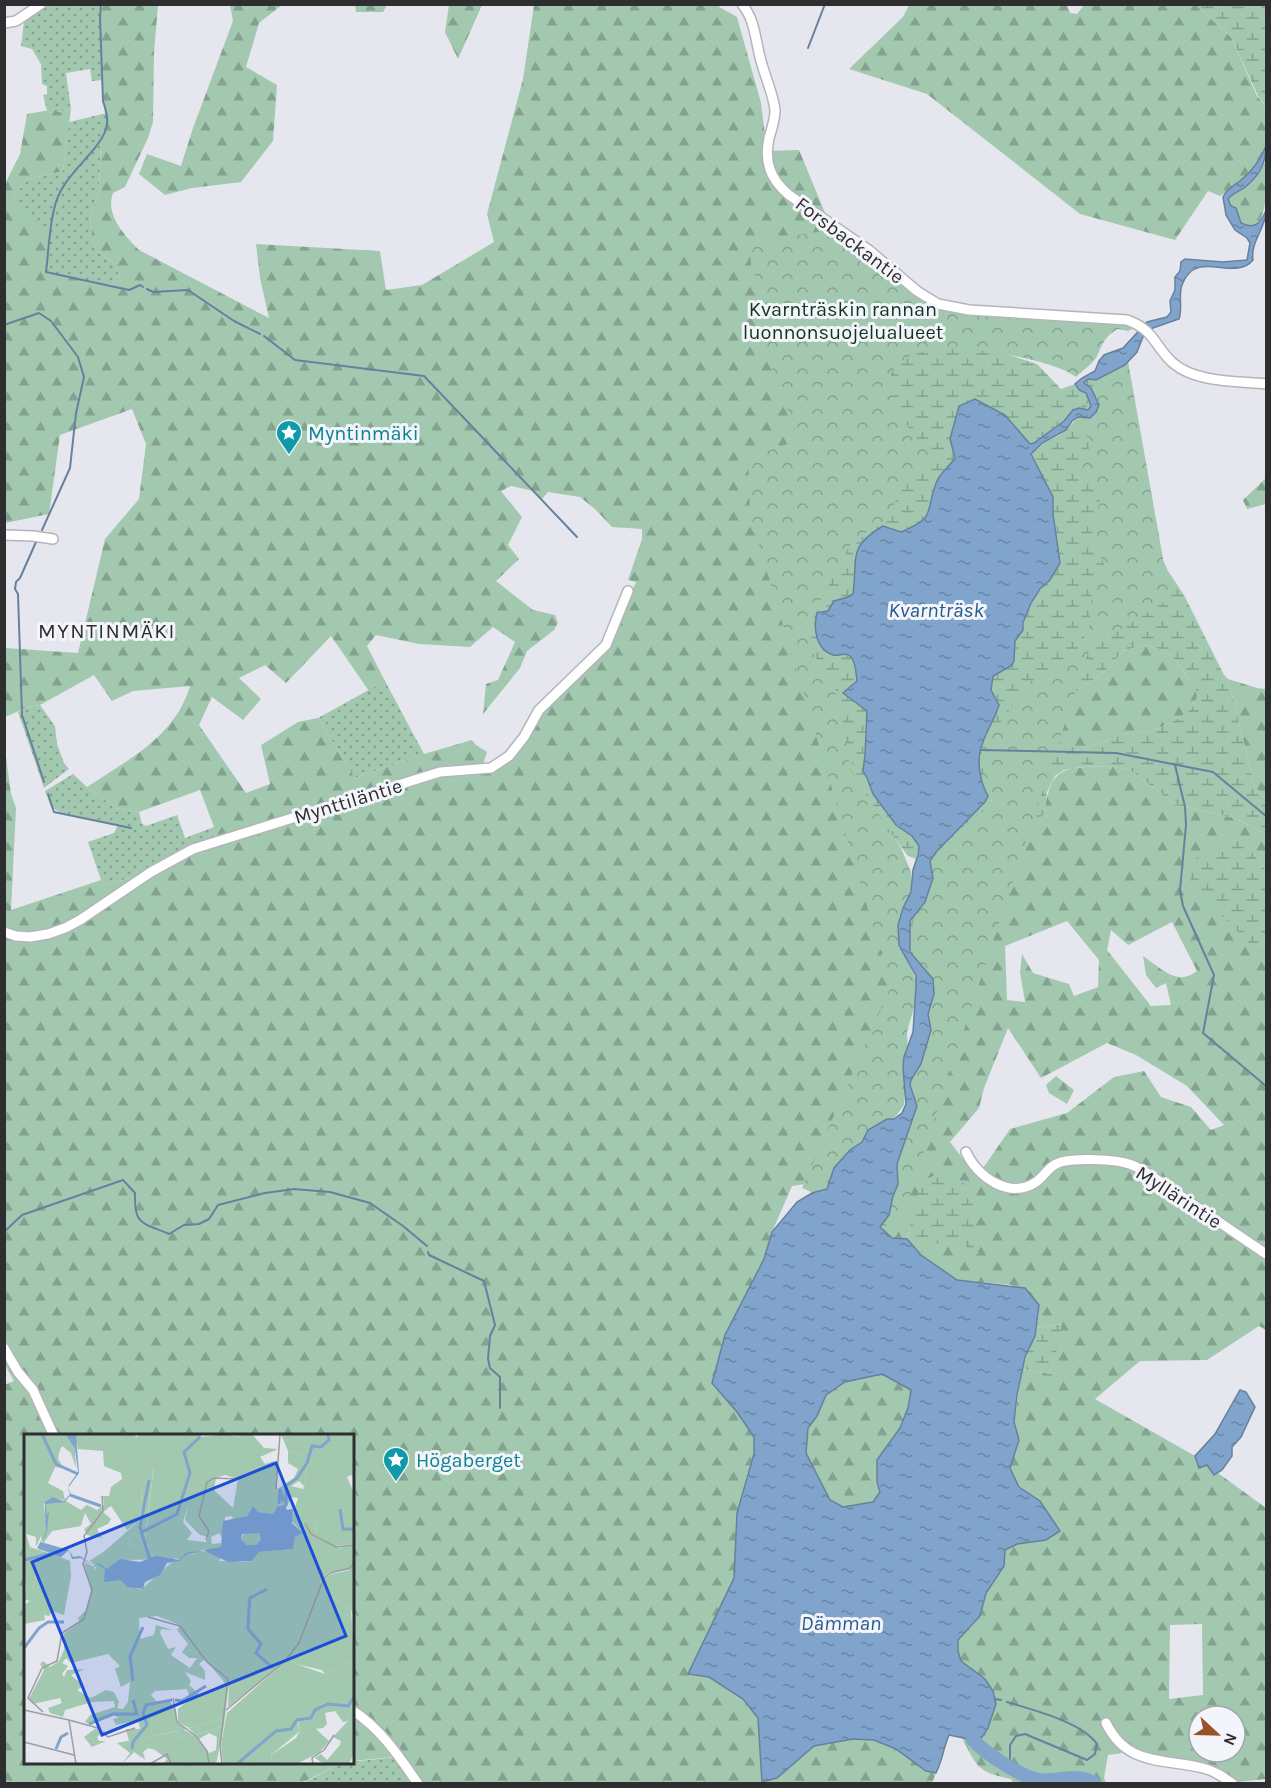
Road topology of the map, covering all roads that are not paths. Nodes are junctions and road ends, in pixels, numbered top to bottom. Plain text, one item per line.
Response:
1 (41, 4) edge
2 (742, 4) edge
3 (4, 23) edge
4 (1266, 384) edge
5 (4, 535) edge
6 (53, 539) dead end
7 (628, 591) dead end
8 (4, 932) edge
9 (966, 1152) dead end
10 (1266, 1254) edge
11 (4, 1348) edge
12 (53, 1434) edge
13 (354, 1712) edge
14 (1106, 1723) dead end
15 (418, 1784) edge
16 (1233, 1784) edge

1 - 3 street
2 - 4 street, Forsbackantie
5 - 6 street
7 - 8 street, Mynttiläntie
9 - 10 street, Myllärintie
11 - 12 street
13 - 15 street
14 - 16 street

